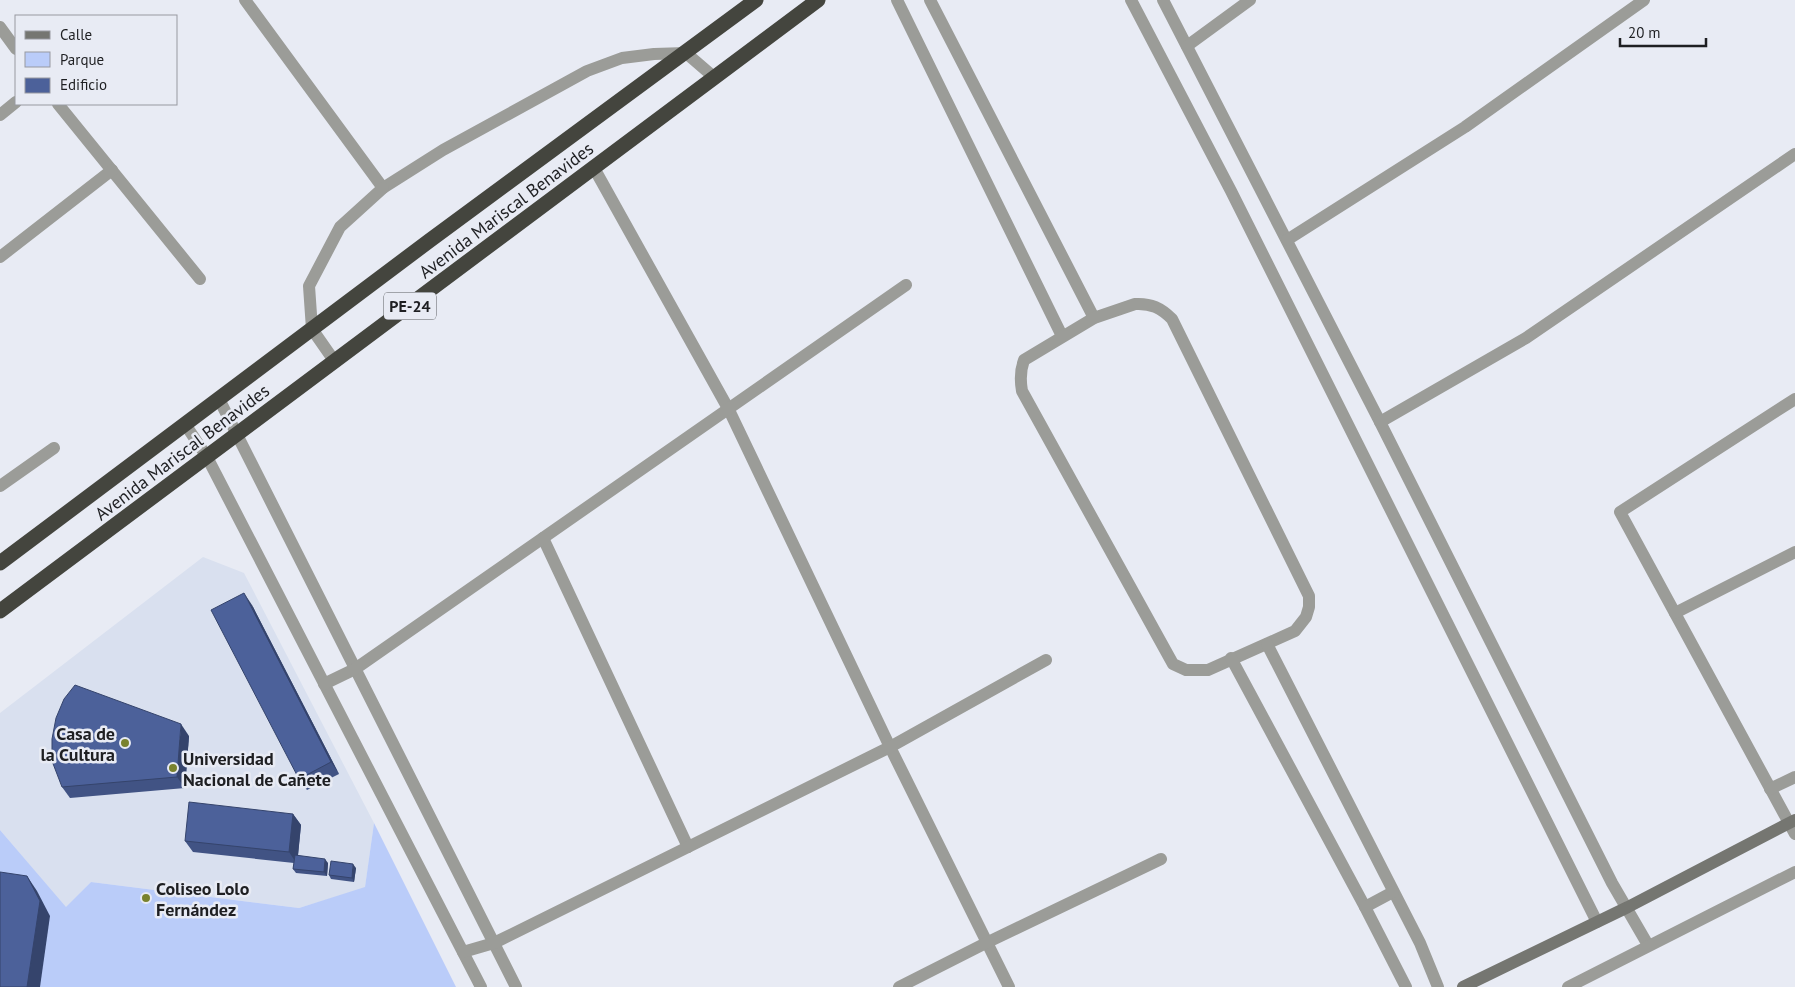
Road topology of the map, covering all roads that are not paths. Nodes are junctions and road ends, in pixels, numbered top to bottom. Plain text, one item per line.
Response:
1 (245, 0) edge
2 (756, 0) edge
3 (818, 0) edge
4 (897, 0) edge
5 (930, 0) edge
6 (1131, 0) edge
7 (1163, 0) edge
8 (1250, 0) edge
9 (1644, 0) edge
10 (0, 27) edge
11 (1187, 46) junction
12 (15, 48) edge
13 (686, 53) junction
14 (715, 78) junction
15 (15, 103) edge
16 (59, 105) edge
17 (0, 115) edge
18 (1795, 154) edge
19 (594, 168) junction
20 (112, 170) junction
21 (383, 188) junction
22 (1287, 240) junction
23 (0, 257) edge
24 (200, 279) dead end
25 (906, 285) dead end
26 (1094, 318) junction
27 (312, 329) junction
28 (1062, 336) junction
29 (335, 362) junction
30 (219, 399) junction
31 (1795, 399) edge
32 (729, 410) junction
33 (1380, 422) junction
34 (185, 424) junction
35 (237, 435) junction
36 (54, 448) dead end
37 (207, 457) junction
38 (0, 486) edge
39 (543, 538) junction
40 (1795, 552) edge
41 (0, 563) edge
42 (0, 611) edge
43 (1675, 613) junction
44 (1267, 644) junction
45 (1231, 658) junction
46 (1046, 660) dead end
47 (355, 669) junction
48 (324, 684) junction
49 (890, 747) junction
50 (1795, 777) edge
51 (1770, 789) junction
52 (1793, 826) edge
53 (688, 847) junction
54 (1160, 859) dead end
55 (1795, 872) edge
56 (1394, 892) junction
57 (1365, 907) junction
58 (1628, 907) junction
59 (1597, 922) junction
60 (494, 943) junction
61 (986, 943) junction
62 (1648, 945) junction
63 (463, 952) junction
64 (481, 987) edge
65 (516, 987) edge
66 (899, 987) edge
67 (1008, 987) edge
68 (1406, 987) edge
69 (1438, 987) edge
70 (1463, 987) edge
71 (1568, 987) edge

1 - 21 street
2 - 13 highway, Avenida Mariscal Benavides / PE-24
3 - 14 highway, Avenida Mariscal Benavides / PE-24
4 - 28 street
5 - 26 street
6 - 59 street
7 - 11 street
8 - 11 street
9 - 22 street
10 - 12 street
11 - 22 street
13 - 14 street
13 - 21 street
13 - 27 highway, Avenida Mariscal Benavides / PE-24
14 - 19 highway, Avenida Mariscal Benavides / PE-24
15 - 17 street
16 - 20 street
18 - 33 street
19 - 29 highway, Avenida Mariscal Benavides / PE-24
19 - 32 street
20 - 23 street
20 - 24 street
21 - 27 street
22 - 33 street
25 - 32 street
26 - 28 street
26 - 44 street
27 - 29 street
27 - 30 highway, Avenida Mariscal Benavides / PE-24
28 - 45 street
29 - 35 highway, Avenida Mariscal Benavides / PE-24
30 - 34 highway, Avenida Mariscal Benavides / PE-24
30 - 35 street
31 - 43 street
32 - 39 street
32 - 49 street
33 - 58 street
34 - 37 street
34 - 41 highway, Avenida Mariscal Benavides / PE-24
35 - 37 highway, Avenida Mariscal Benavides / PE-24
35 - 47 street
36 - 38 street
37 - 42 highway, Avenida Mariscal Benavides / PE-24
37 - 48 street
39 - 47 street
39 - 53 street
40 - 43 street
43 - 51 street
44 - 45 street
44 - 56 street
45 - 57 street
46 - 49 street
47 - 48 street
47 - 60 street
48 - 63 street
49 - 53 street
49 - 61 street
50 - 51 street
51 - 52 street
52 - 58 street
53 - 60 street
54 - 61 street
55 - 62 street
56 - 57 street
56 - 69 street
57 - 68 street
58 - 59 street
58 - 62 street
59 - 70 street
60 - 63 street
60 - 65 street
61 - 66 street
61 - 67 street
62 - 71 street
63 - 64 street

